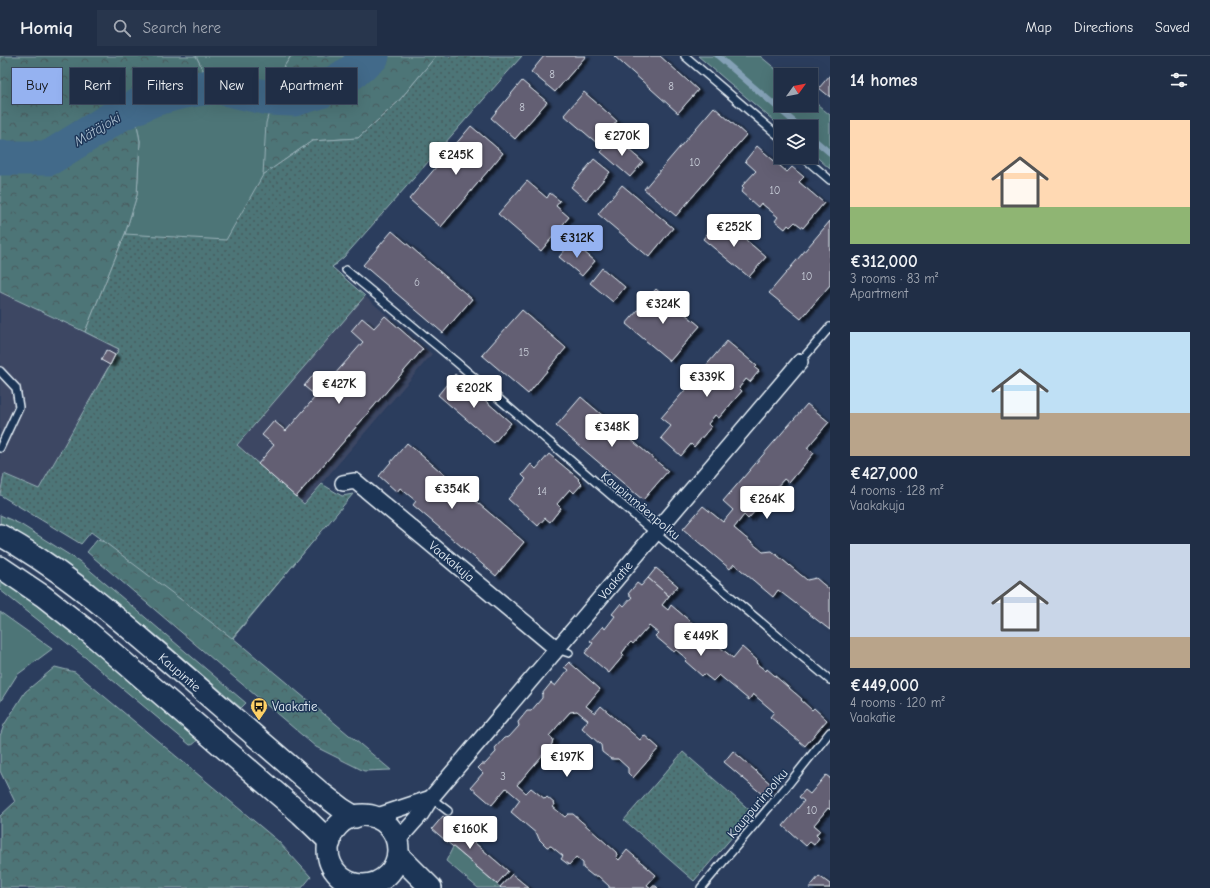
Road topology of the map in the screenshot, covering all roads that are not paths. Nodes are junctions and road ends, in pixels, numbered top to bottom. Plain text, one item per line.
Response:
1 (685, 56) edge
2 (774, 132) edge
3 (811, 164) edge
4 (830, 180) edge
5 (346, 270) dead end
6 (830, 327) edge
7 (800, 362) joint
8 (0, 371) edge
9 (0, 448) edge
10 (343, 483) dead end
11 (655, 533) junction
12 (0, 535) edge
13 (0, 567) edge
14 (563, 651) junction
15 (830, 680) edge
16 (830, 732) edge
17 (431, 798) junction
18 (448, 811) dead end
19 (364, 817) junction
20 (330, 842) junction
21 (397, 848) junction
22 (376, 886) edge
23 (431, 888) edge
24 (700, 888) edge

1 - 2 lane
3 - 4 lane
5 - 11 lane, Kaupinmäenpolku
6 - 7 lane
7 - 11 street, Vaakatie
8 - 9 lane
10 - 14 street, Vaakakuja
11 - 14 street, Vaakatie
11 - 15 lane, Kaupinmäenpolku
12 - 19 main road, Kaupintie
13 - 20 main road
14 - 17 street, Vaakatie
16 - 24 lane, Kauppurinpolku
17 - 18 lane
17 - 19 street
17 - 21 street, Vaakatie
19 - 20 main road
19 - 21 main road
20 - 22 main road
21 - 22 main road
21 - 23 main road

